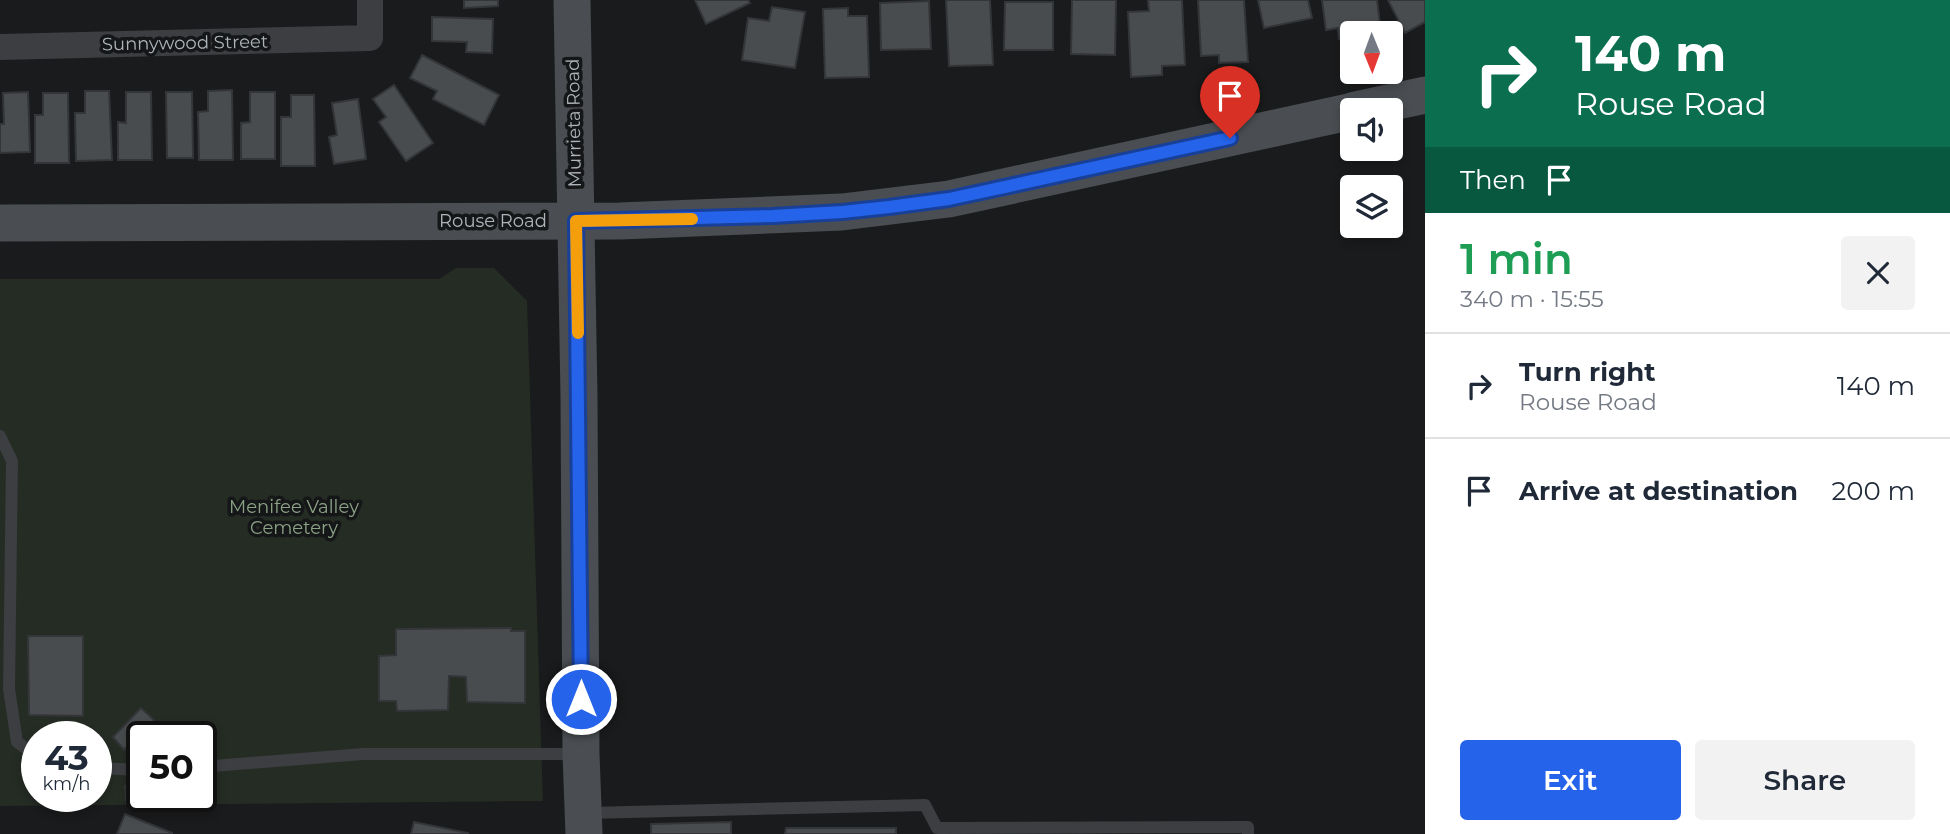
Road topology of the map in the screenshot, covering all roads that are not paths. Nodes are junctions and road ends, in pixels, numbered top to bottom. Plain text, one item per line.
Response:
1 (370, 0) edge
2 (572, 0) edge
3 (0, 47) edge
4 (1425, 95) edge
5 (1403, 100) edge
6 (1340, 114) edge
7 (576, 221) junction
8 (0, 223) edge
9 (0, 436) edge
10 (5, 530) edge
11 (21, 745) edge
12 (581, 754) junction
13 (217, 766) edge
14 (583, 823) edge
15 (937, 831) edge
16 (1054, 831) edge
17 (1248, 834) edge

1 - 3 street, Sunnywood Street
2 - 7 street, Murrieta Road
4 - 5 street, Rouse Road
6 - 7 street, Rouse Road
7 - 8 street, Rouse Road
7 - 12 street, Murrieta Road
9 - 10 lane
10 - 11 lane
12 - 13 lane
12 - 14 street, Murrieta Road
14 - 15 lane
15 - 16 lane
16 - 17 lane

